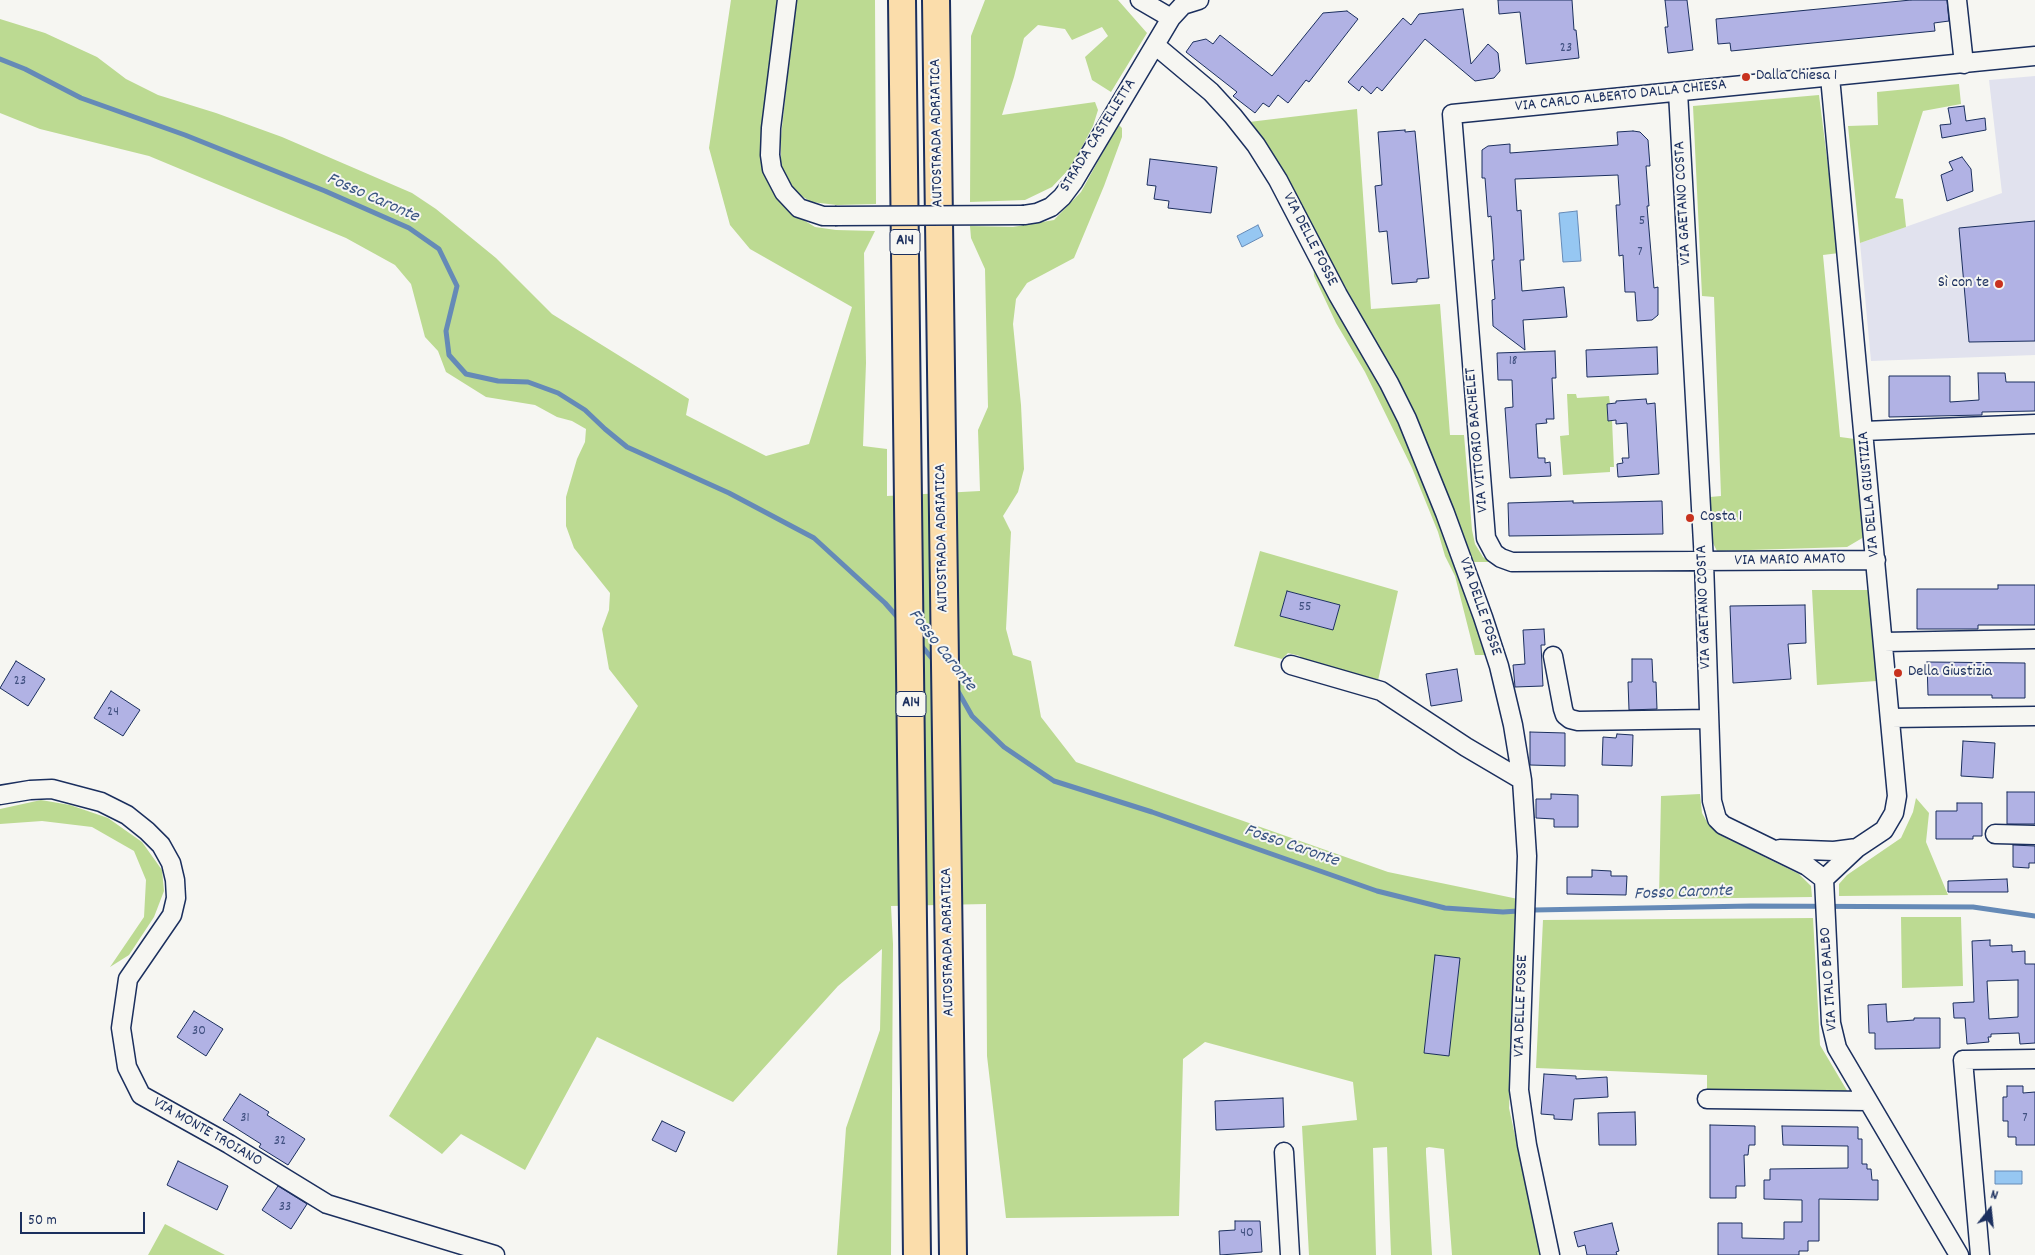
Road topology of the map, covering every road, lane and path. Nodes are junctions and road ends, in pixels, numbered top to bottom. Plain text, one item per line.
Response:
1 (787, 0) edge
2 (902, 0) edge
3 (936, 0) edge
4 (1140, 0) edge
5 (1199, 0) edge
6 (1957, 0) edge
7 (1171, 18) junction
8 (1155, 45) junction
9 (2033, 56) edge
10 (1964, 64) junction
11 (1830, 77) junction
12 (1678, 92) junction
13 (1452, 114) joint
14 (2035, 424) edge
15 (1864, 431) junction
16 (1876, 560) junction
17 (1704, 562) junction
18 (2035, 639) edge
19 (1884, 642) junction
20 (1553, 656) dead end
21 (1291, 665) dead end
22 (2035, 716) edge
23 (1891, 718) junction
24 (1710, 720) junction
25 (1522, 780) junction
26 (0, 796) edge
27 (1995, 834) dead end
28 (2035, 835) edge
29 (1769, 847) junction
30 (1857, 848) junction
31 (1824, 887) junction
32 (2035, 1059) edge
33 (1707, 1099) dead end
34 (1868, 1102) junction
35 (1284, 1152) dead end
36 (495, 1255) edge
37 (917, 1255) edge
38 (953, 1255) edge
39 (1290, 1255) edge
40 (1550, 1255) edge
41 (1959, 1255) edge
42 (1980, 1255) edge

1 - 8 street, STRADA CASTELLETTA, bridge
2 - 37 highway, AUTOSTRADA ADRIATICA / A14
3 - 38 highway, AUTOSTRADA ADRIATICA / A14
4 - 7 street
5 - 7 street
6 - 10 street
7 - 8 street, STRADA CASTELLETTA
8 - 25 street, VIA DELLE FOSSE
9 - 10 street, VIA CARLO ALBERTO DALLA CHIESA
10 - 11 street, VIA CARLO ALBERTO DALLA CHIESA
11 - 12 street, VIA CARLO ALBERTO DALLA CHIESA
11 - 15 street, VIA DELLA GIUSTIZIA
12 - 13 street, VIA CARLO ALBERTO DALLA CHIESA
12 - 17 street, VIA GAETANO COSTA
13 - 17 street, VIA VITTORIO BACHELET
14 - 15 street
15 - 16 street, VIA DELLA GIUSTIZIA
16 - 17 street, VIA MARIO AMATO
16 - 19 street, VIA DELLA GIUSTIZIA
17 - 24 street, VIA GAETANO COSTA
18 - 19 street
19 - 23 street, VIA DELLA GIUSTIZIA
20 - 24 street
21 - 25 street
22 - 23 street
23 - 30 street, VIA DELLA GIUSTIZIA
24 - 29 street, VIA GAETANO COSTA
25 - 40 street, VIA DELLE FOSSE
26 - 36 street, VIA MONTE TROIANO
27 - 28 street
29 - 30 street
29 - 31 street, VIA GAETANO COSTA
30 - 31 street, VIA DELLA GIUSTIZIA
31 - 34 street, VIA ITALO BALBO
32 - 42 street
33 - 34 street
34 - 41 street, VIA ITALO BALBO
35 - 39 street

